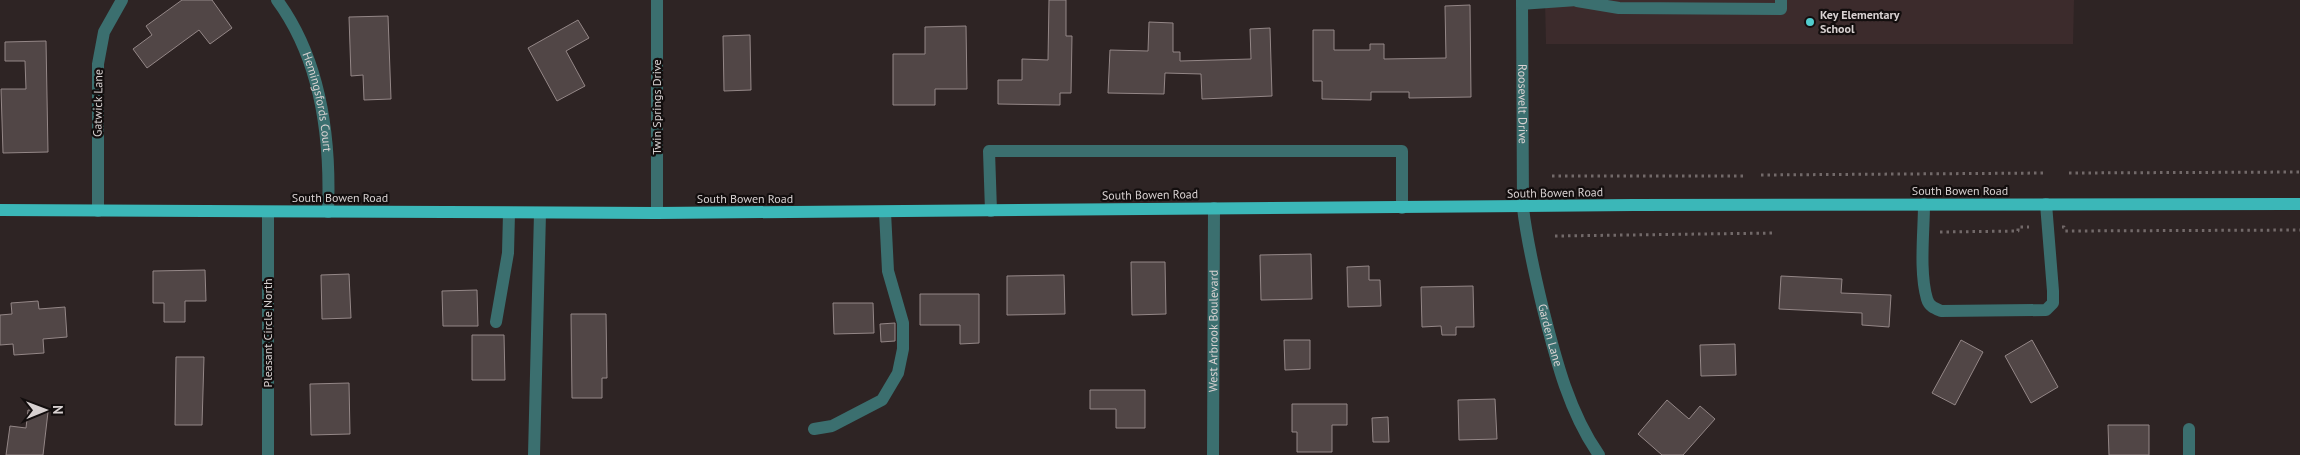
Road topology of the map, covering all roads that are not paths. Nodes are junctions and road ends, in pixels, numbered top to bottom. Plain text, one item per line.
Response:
1 (122, 0) edge
2 (277, 0) edge
3 (657, 0) edge
4 (1577, 0) edge
5 (1781, 0) edge
6 (1522, 2) edge
7 (1924, 204) junction
8 (2046, 204) junction
9 (2300, 204) edge
10 (1214, 208) junction
11 (1402, 208) junction
12 (1523, 208) junction
13 (0, 210) edge
14 (98, 210) junction
15 (991, 211) junction
16 (268, 212) junction
17 (328, 212) junction
18 (885, 212) junction
19 (509, 213) junction
20 (540, 213) junction
21 (656, 213) junction
22 (496, 322) dead end
23 (814, 428) dead end
24 (2189, 429) dead end
25 (268, 455) edge
26 (534, 455) edge
27 (1213, 455) edge
28 (1599, 455) edge
29 (2189, 455) edge

1 - 14 street, Gatwick Lane
2 - 17 street, Hemingsfords Court
3 - 21 street, Twin Springs Drive
4 - 5 street
4 - 6 street
6 - 12 street, Roosevelt Drive
7 - 8 main road, South Bowen Road
7 - 8 street
7 - 12 main road, South Bowen Road
8 - 9 main road, South Bowen Road
10 - 11 main road, South Bowen Road
10 - 15 main road, South Bowen Road
10 - 27 street, West Arbrook Boulevard
11 - 12 main road, South Bowen Road
11 - 15 street
12 - 28 street, Garden Lane
13 - 14 main road, South Bowen Road
14 - 16 main road, South Bowen Road
15 - 18 main road, South Bowen Road
16 - 17 main road, South Bowen Road
16 - 25 street, Pleasant Circle North
17 - 19 main road, South Bowen Road
18 - 21 main road, South Bowen Road
18 - 23 street
19 - 20 main road, South Bowen Road
19 - 22 street
20 - 21 main road, South Bowen Road
20 - 26 street
24 - 29 street

